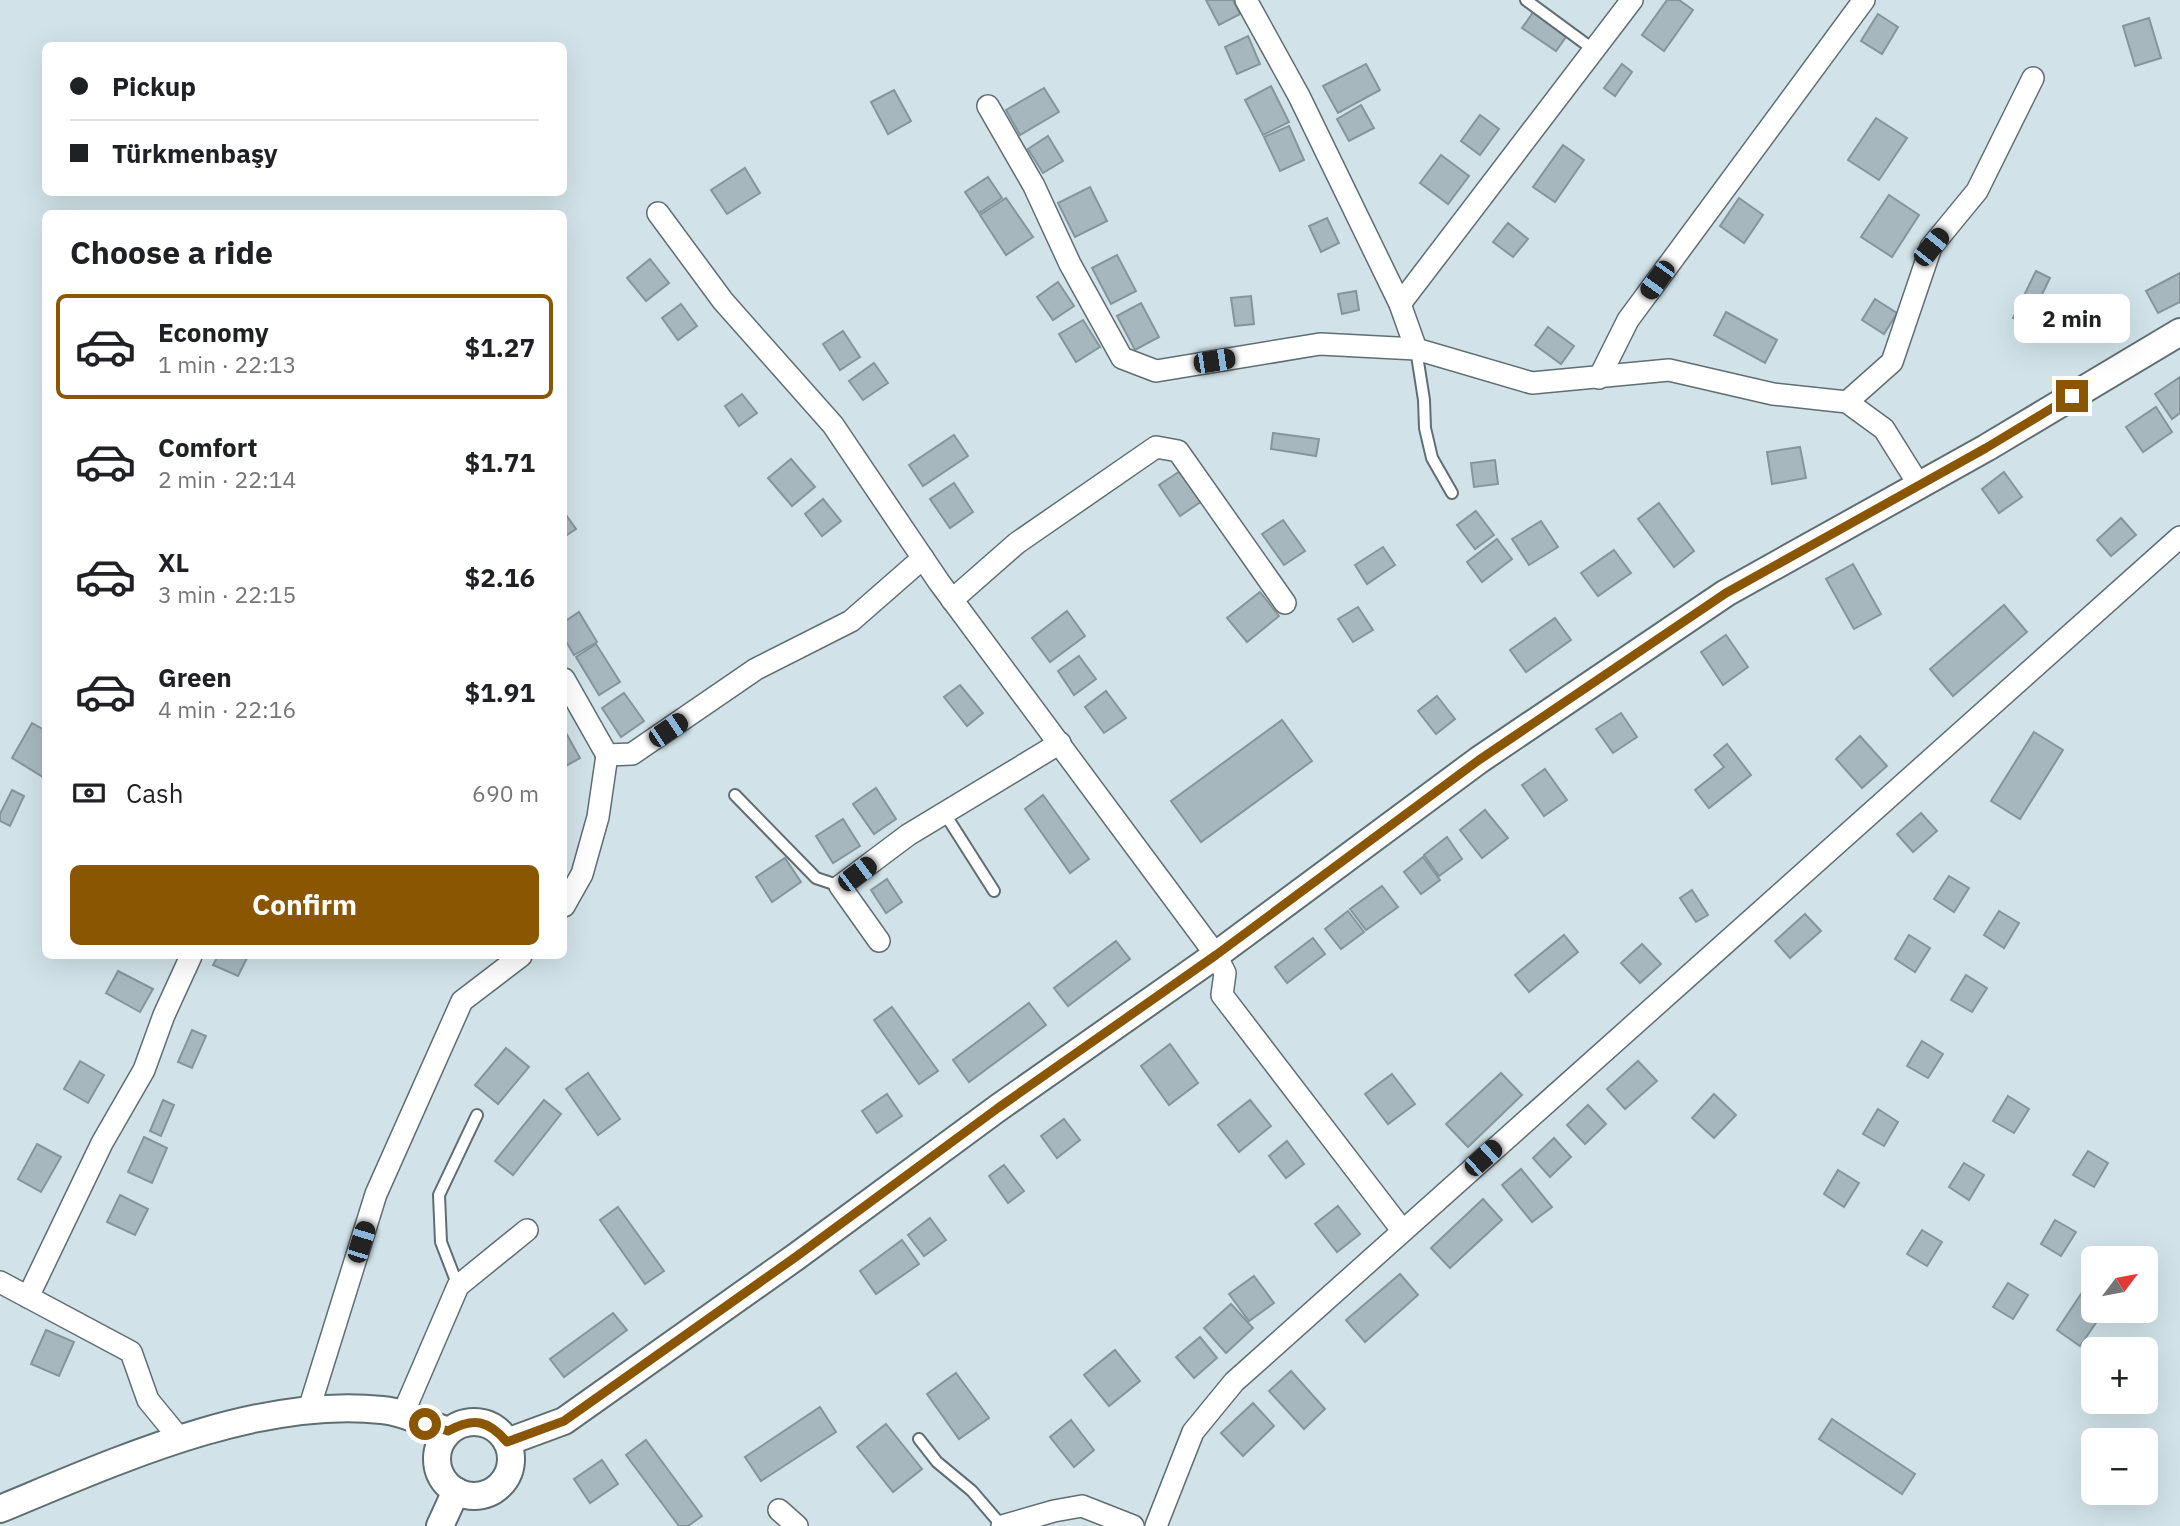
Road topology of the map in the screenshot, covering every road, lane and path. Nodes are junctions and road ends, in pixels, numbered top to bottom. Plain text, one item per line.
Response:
1 (1246, 0) edge
2 (1526, 0) edge
3 (1632, 0) edge
4 (1864, 0) edge
5 (1594, 50) junction
6 (2033, 78) dead end
7 (988, 106) dead end
8 (658, 213) dead end
9 (1400, 304) junction
10 (2180, 332) edge
11 (1416, 349) junction
12 (1599, 378) junction
13 (1847, 402) junction
14 (1919, 485) junction
15 (1452, 494) dead end
16 (2180, 537) edge
17 (923, 558) junction
18 (952, 600) junction
19 (1285, 603) dead end
20 (567, 684) edge
21 (1060, 743) junction
22 (607, 755) junction
23 (735, 795) dead end
24 (945, 814) junction
25 (840, 886) junction
26 (994, 891) dead end
27 (567, 901) edge
28 (879, 941) dead end
29 (1216, 955) junction
30 (190, 959) edge
31 (517, 959) edge
32 (477, 1115) dead end
33 (527, 1230) dead end
34 (1402, 1230) junction
35 (0, 1282) edge
36 (458, 1286) junction
37 (28, 1297) junction
38 (309, 1409) junction
39 (402, 1416) junction
40 (448, 1431) junction
41 (180, 1439) junction
42 (919, 1439) dead end
43 (507, 1442) junction
44 (456, 1492) junction
45 (0, 1509) edge
46 (779, 1510) dead end
47 (440, 1526) edge
48 (797, 1526) edge
49 (1002, 1526) edge
50 (1133, 1526) edge
51 (1156, 1526) edge

1 - 9 street
2 - 5 lane
3 - 5 street
4 - 12 street
5 - 9 street
6 - 13 street
7 - 11 street
8 - 17 street
9 - 11 street
10 - 14 street
11 - 12 street
11 - 15 lane
12 - 13 street
13 - 14 street
14 - 29 street
16 - 34 street
17 - 18 street
17 - 22 street
18 - 19 street
18 - 21 street
20 - 22 street
21 - 24 street
21 - 29 street
22 - 27 street
23 - 25 lane
24 - 25 street
24 - 26 lane
25 - 28 street
29 - 34 street
29 - 43 street
30 - 37 street
31 - 38 street
32 - 36 lane
33 - 36 street
34 - 51 street
35 - 37 street
36 - 39 street
37 - 41 street
38 - 39 street
38 - 41 street
39 - 40 street
40 - 43 street
40 - 44 street
41 - 45 street
42 - 49 lane
43 - 44 street
44 - 47 street
46 - 48 street
49 - 50 street

